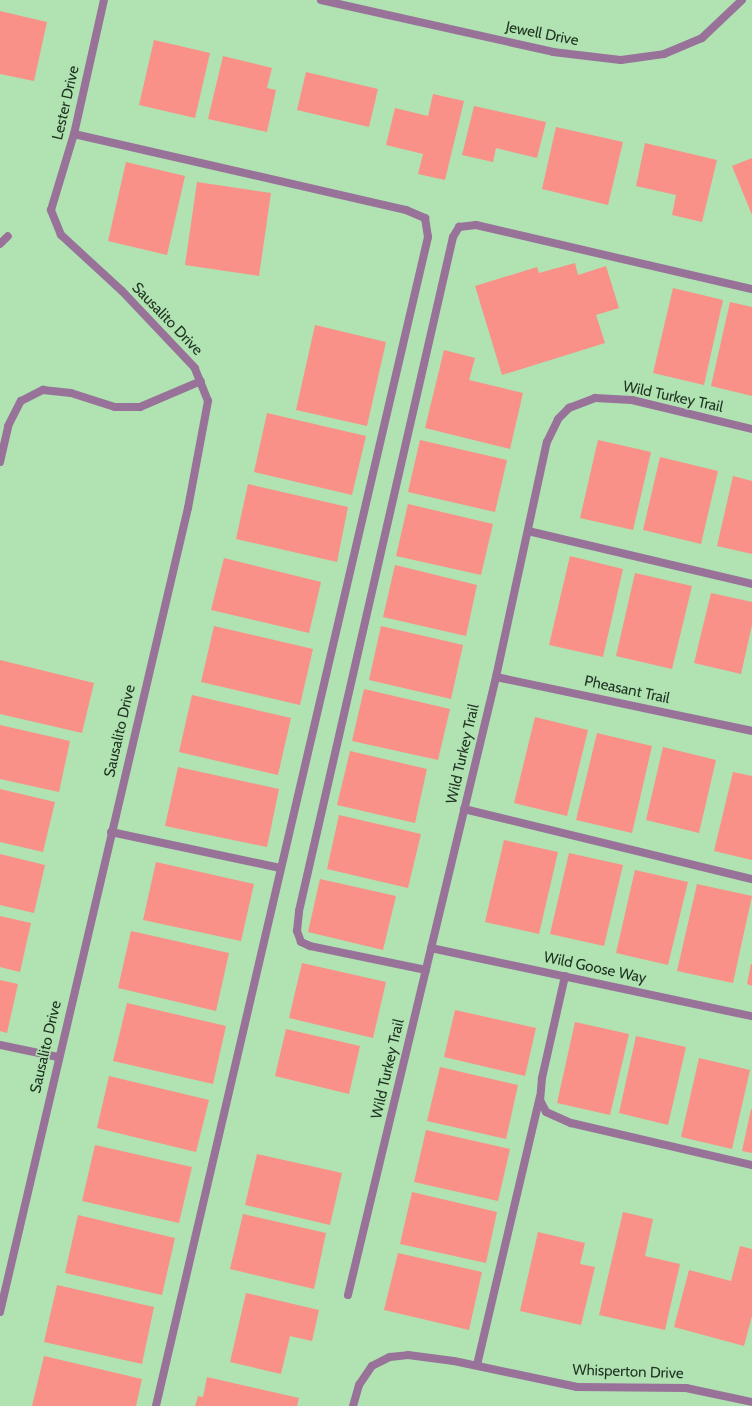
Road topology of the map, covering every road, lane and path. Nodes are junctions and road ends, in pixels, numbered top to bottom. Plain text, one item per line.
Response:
1 (104, 0) edge
2 (321, 0) edge
3 (742, 0) edge
4 (74, 134) junction
5 (51, 210) joint
6 (8, 236) dead end
7 (0, 244) edge
8 (752, 289) edge
9 (201, 381) junction
10 (752, 429) edge
11 (0, 462) edge
12 (528, 531) junction
13 (752, 584) edge
14 (496, 677) junction
15 (752, 731) edge
16 (464, 809) junction
17 (111, 832) junction
18 (280, 868) junction
19 (752, 879) edge
20 (431, 948) junction
21 (426, 970) junction
22 (565, 976) junction
23 (752, 1016) edge
24 (0, 1045) edge
25 (58, 1057) junction
26 (540, 1097) junction
27 (752, 1166) edge
28 (348, 1295) dead end
29 (0, 1312) edge
30 (477, 1365) junction
31 (752, 1402) edge
32 (156, 1406) edge
33 (353, 1406) edge

1 - 4 street, Lester Drive
2 - 3 street, Jewell Drive
4 - 5 street, Lester Drive
4 - 18 street
5 - 9 street, Sausalito Drive
6 - 7 street
8 - 21 street
9 - 11 street
9 - 17 street, Sausalito Drive
10 - 12 street, Wild Turkey Trail
12 - 13 street
12 - 14 street, Wild Turkey Trail
14 - 15 street, Pheasant Trail
14 - 16 street, Wild Turkey Trail
16 - 19 street
16 - 20 street, Wild Turkey Trail
17 - 18 street
17 - 25 street, Sausalito Drive
18 - 32 street
20 - 21 street, Wild Turkey Trail
20 - 22 street, Wild Goose Way
21 - 28 street, Wild Turkey Trail
22 - 23 street, Wild Goose Way
22 - 26 street
24 - 25 street
25 - 29 street, Sausalito Drive
26 - 27 street
26 - 30 street
30 - 31 street, Whisperton Drive
30 - 33 street, Whisperton Drive

